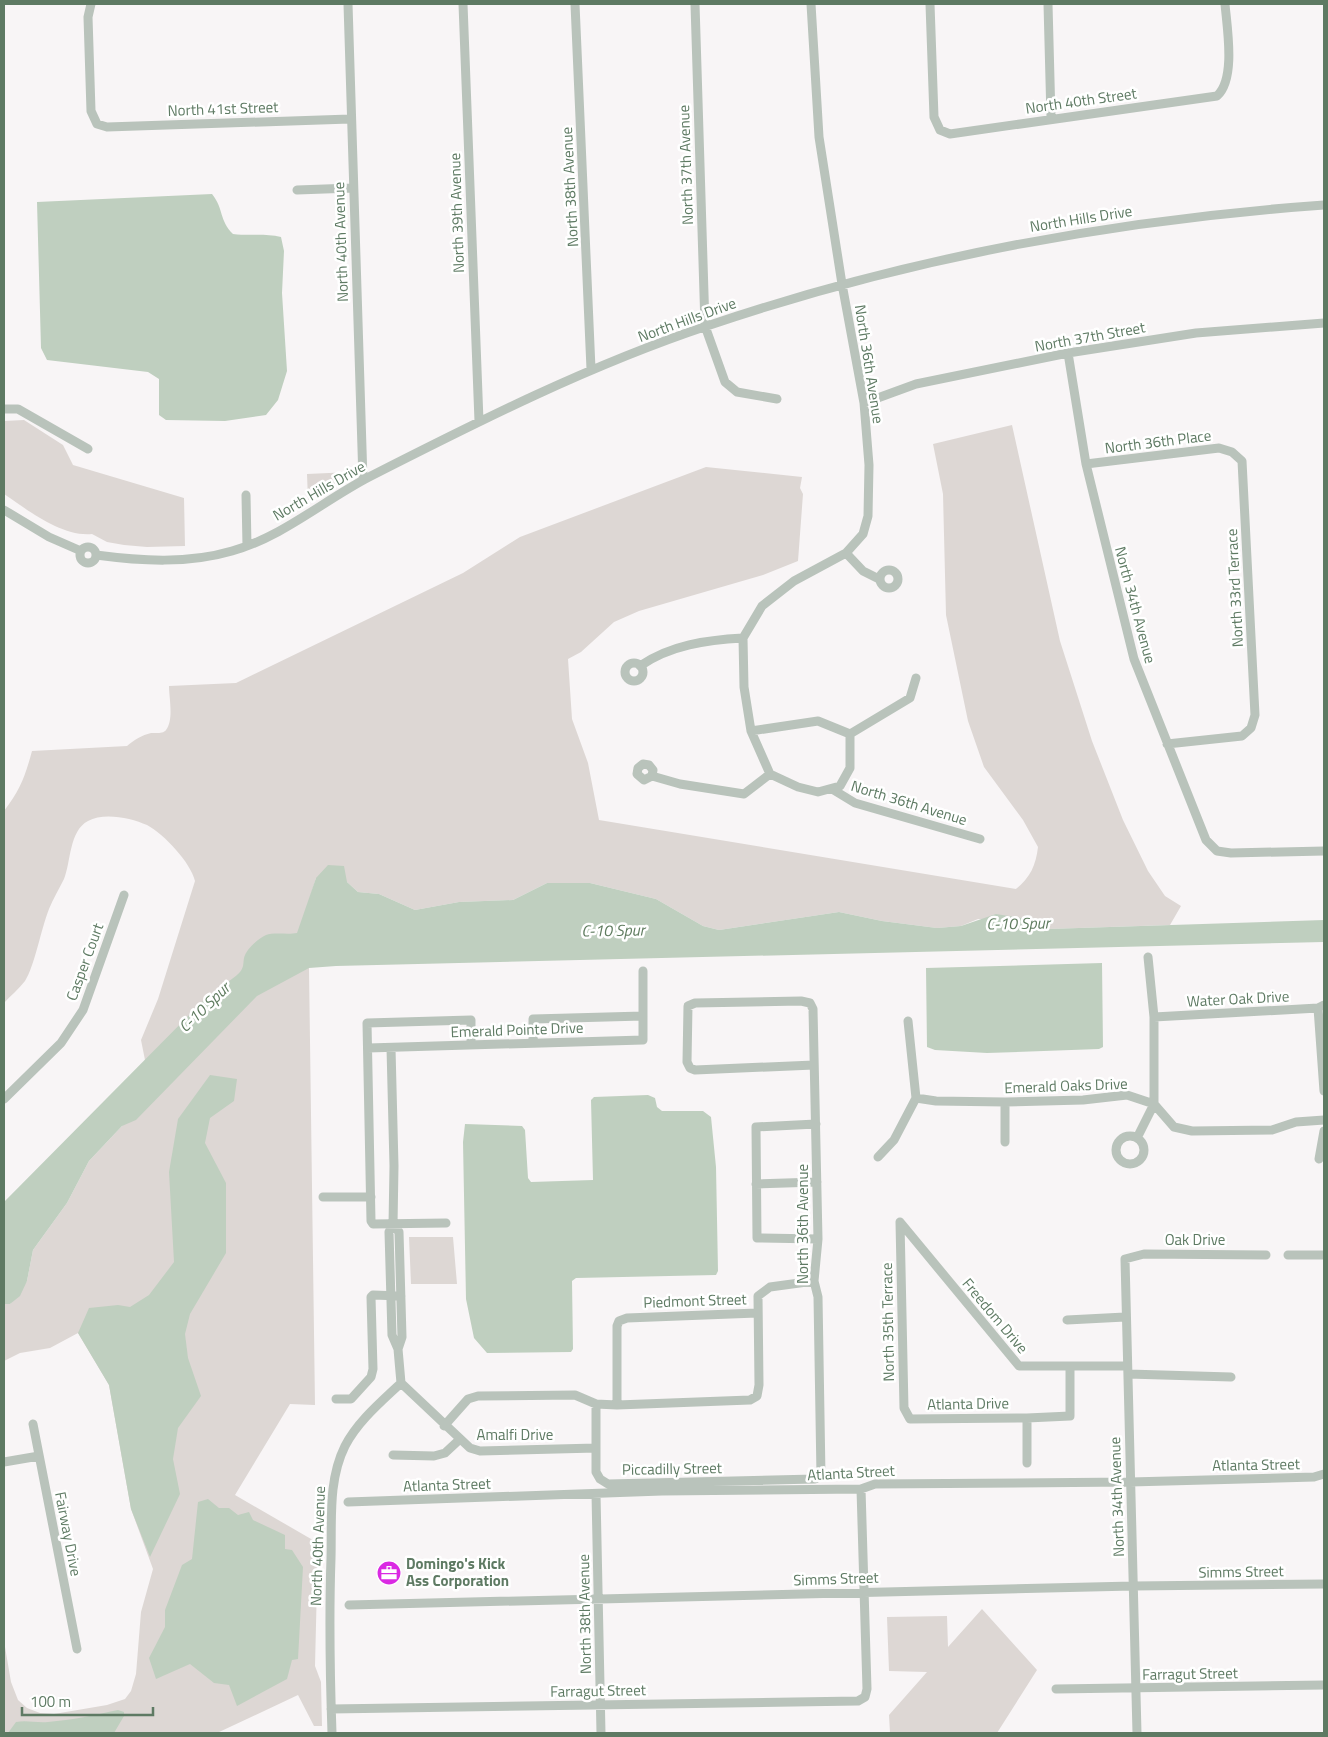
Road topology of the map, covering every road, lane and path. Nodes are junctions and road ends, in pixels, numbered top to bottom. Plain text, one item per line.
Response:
1 (91, 4) edge
2 (348, 4) edge
3 (463, 4) edge
4 (575, 4) edge
5 (695, 4) edge
6 (812, 4) edge
7 (930, 4) edge
8 (1048, 4) edge
9 (1226, 4) edge
10 (1051, 118) junction
11 (350, 119) junction
12 (352, 188) junction
13 (296, 190) dead end
14 (1324, 205) edge
15 (842, 284) junction
16 (1324, 323) edge
17 (705, 326) junction
18 (1068, 352) junction
19 (592, 370) junction
20 (777, 399) dead end
21 (864, 402) junction
22 (4, 409) edge
23 (478, 421) junction
24 (88, 449) dead end
25 (1232, 452) joint
26 (1086, 464) junction
27 (363, 480) junction
28 (246, 495) dead end
29 (6, 516) edge
30 (247, 546) junction
31 (846, 552) junction
32 (879, 579) dead end
33 (743, 638) junction
34 (640, 666) dead end
35 (916, 678) dead end
36 (751, 731) junction
37 (850, 734) junction
38 (1167, 744) junction
39 (770, 774) junction
40 (652, 776) dead end
41 (832, 789) junction
42 (980, 840) dead end
43 (1324, 851) edge
44 (124, 895) dead end
45 (1148, 957) dead end
46 (643, 972) dead end
47 (1321, 1006) edge
48 (643, 1016) junction
49 (1154, 1017) junction
50 (908, 1021) dead end
51 (534, 1043) junction
52 (471, 1046) junction
53 (368, 1048) junction
54 (391, 1048) junction
55 (814, 1065) junction
56 (1324, 1091) edge
57 (916, 1098) junction
58 (4, 1100) edge
59 (1006, 1102) junction
60 (1154, 1104) junction
61 (1324, 1120) edge
62 (816, 1124) junction
63 (1324, 1131) edge
64 (1137, 1138) dead end
65 (1005, 1142) dead end
66 (878, 1157) dead end
67 (1319, 1159) dead end
68 (817, 1182) junction
69 (756, 1184) junction
70 (323, 1197) dead end
71 (371, 1197) junction
72 (900, 1222) joint
73 (446, 1223) dead end
74 (393, 1225) junction
75 (818, 1239) junction
76 (1266, 1255) dead end
77 (1288, 1255) dead end
78 (1324, 1255) edge
79 (1125, 1259) joint
80 (814, 1281) junction
81 (391, 1295) junction
82 (401, 1296) junction
83 (757, 1313) junction
84 (1125, 1317) junction
85 (1067, 1320) dead end
86 (398, 1349) junction
87 (1070, 1366) junction
88 (1127, 1370) junction
89 (1231, 1377) dead end
90 (401, 1383) junction
91 (336, 1399) dead end
92 (596, 1404) junction
93 (618, 1405) junction
94 (1027, 1418) junction
95 (910, 1419) joint
96 (33, 1424) dead end
97 (444, 1426) junction
98 (459, 1440) junction
99 (596, 1448) junction
100 (394, 1455) dead end
101 (39, 1456) junction
102 (4, 1462) edge
103 (1027, 1463) dead end
104 (1324, 1474) edge
105 (821, 1476) joint
106 (1130, 1482) junction
107 (861, 1489) junction
108 (596, 1494) junction
109 (348, 1502) dead end
110 (1324, 1584) edge
111 (1133, 1586) junction
112 (866, 1592) junction
113 (598, 1599) junction
114 (349, 1605) dead end
115 (77, 1649) dead end
116 (1324, 1685) edge
117 (1135, 1688) junction
118 (1056, 1690) dead end
119 (601, 1705) junction
120 (331, 1709) junction
121 (332, 1733) edge
122 (601, 1733) edge
123 (1136, 1733) edge

1 - 11 street, North 41st Street
2 - 11 street, North 40th Avenue
3 - 23 street, North 39th Avenue
4 - 19 street, North 38th Avenue
5 - 17 street, North 37th Avenue
6 - 15 street, North 36th Avenue
7 - 10 street, North 40th Street
8 - 10 street
9 - 10 street, North 40th Street
11 - 12 street, North 40th Avenue
12 - 13 street
12 - 27 street, North 40th Avenue
14 - 15 street, North Hills Drive
15 - 17 street, North Hills Drive
15 - 21 street, North 36th Avenue
16 - 18 street, North 37th Street
17 - 19 street, North Hills Drive
17 - 20 street, North 37th Avenue
18 - 21 street, North 37th Street
18 - 26 street, North 34th Avenue
19 - 23 street, North Hills Drive
21 - 31 street, North 36th Avenue
22 - 24 street
23 - 27 street, North Hills Drive
25 - 26 street, North 36th Place
25 - 38 street, North 33rd Terrace
26 - 38 street, North 34th Avenue
27 - 30 street, North Hills Drive
28 - 30 street
29 - 30 street, North Hills Drive
31 - 32 street
31 - 33 street, North 36th Avenue
33 - 34 street
33 - 36 street
35 - 37 street
36 - 37 street
36 - 39 street
37 - 41 street, North 36th Avenue
38 - 43 street, North 34th Avenue
39 - 40 street
39 - 41 street, North 36th Avenue
41 - 42 street, North 36th Avenue
44 - 58 street, Casper Court
45 - 49 street
46 - 48 street
47 - 49 street, Water Oak Drive
47 - 56 street
48 - 51 street, Emerald Pointe Drive
48 - 51 street
49 - 60 street
50 - 57 street
51 - 52 street, Emerald Pointe Drive
52 - 53 street
52 - 54 street, Emerald Pointe Drive
53 - 54 street, Emerald Pointe Drive
53 - 71 street
54 - 74 street
55 - 55 street, North 36th Avenue
55 - 62 street, North 36th Avenue
57 - 59 street, Emerald Oaks Drive
57 - 66 street
59 - 60 street, Emerald Oaks Drive
59 - 65 street
60 - 61 street
60 - 64 street
62 - 68 street, North 36th Avenue
62 - 69 street
63 - 67 street
68 - 69 street
68 - 75 street, North 36th Avenue
69 - 75 street
70 - 71 street
71 - 74 street
72 - 87 street, Freedom Drive
72 - 95 street, North 35th Terrace
73 - 74 street
74 - 81 street
74 - 82 street
75 - 80 street, North 36th Avenue
76 - 79 street, Oak Drive
77 - 78 street
79 - 84 street, North 34th Avenue
80 - 83 street, Piedmont Street
80 - 105 street, North 36th Avenue
81 - 82 street
81 - 86 street
81 - 91 street
82 - 86 street
83 - 93 street, Piedmont Street
83 - 93 street
84 - 85 street
84 - 88 street, North 34th Avenue
86 - 90 street
87 - 88 street, Freedom Drive
87 - 94 street, Atlanta Drive
88 - 89 street, Freedom Drive
88 - 106 street, North 34th Avenue
90 - 97 street, Amalfi Drive
90 - 120 street, North 40th Avenue
92 - 93 street
92 - 97 street
92 - 99 street, Piccadilly Street
94 - 95 street, Atlanta Drive
94 - 103 street
96 - 101 street, Fairway Drive
97 - 98 street, Amalfi Drive
98 - 99 street, Amalfi Drive
98 - 100 street
99 - 105 street, Piccadilly Street
101 - 102 street
101 - 115 street, Fairway Drive
104 - 106 street, Atlanta Street
106 - 107 street, Atlanta Street
106 - 111 street, North 34th Avenue
107 - 108 street, Atlanta Street
107 - 112 street
108 - 109 street, Atlanta Street
108 - 113 street, North 38th Avenue
110 - 111 street, Simms Street
111 - 112 street, Simms Street
111 - 117 street, North 34th Avenue
112 - 113 street, Simms Street
112 - 119 street, Farragut Street
113 - 114 street, Simms Street
113 - 119 street, North 38th Avenue
116 - 117 street, Farragut Street
117 - 118 street, Farragut Street
117 - 123 street, North 34th Avenue
119 - 120 street, Farragut Street
119 - 122 street, North 38th Avenue
120 - 121 street, North 40th Avenue

